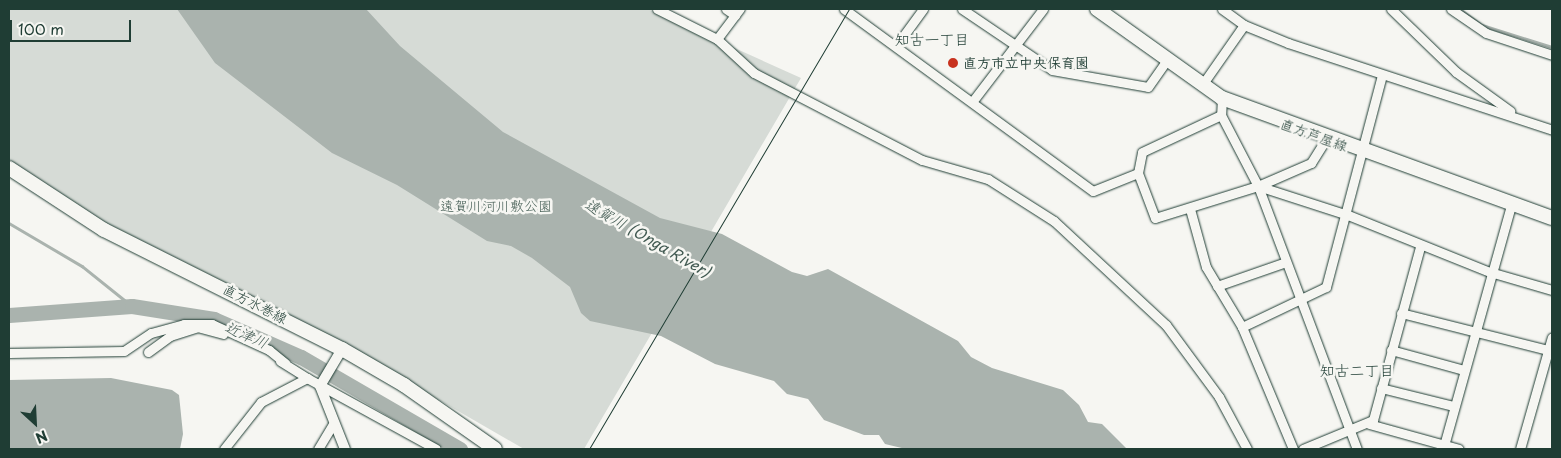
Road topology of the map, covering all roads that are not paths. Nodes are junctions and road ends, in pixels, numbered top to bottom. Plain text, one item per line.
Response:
1 (657, 9) edge
2 (726, 9) edge
3 (844, 9) edge
4 (923, 9) edge
5 (962, 9) edge
6 (1043, 9) edge
7 (1097, 9) edge
8 (1222, 9) edge
9 (1391, 9) edge
10 (1451, 9) edge
11 (737, 12) edge
12 (1244, 25) junction
13 (717, 39) junction
14 (896, 46) junction
15 (1014, 46) junction
16 (1552, 55) edge
17 (1168, 60) junction
18 (1382, 75) junction
19 (1202, 85) junction
20 (1222, 98) junction
21 (972, 102) junction
22 (1221, 115) junction
23 (1516, 116) junction
24 (1552, 130) edge
25 (1326, 140) junction
26 (1361, 152) junction
27 (9, 168) edge
28 (1138, 173) junction
29 (1258, 186) junction
30 (1510, 206) junction
31 (1190, 209) junction
32 (1348, 215) junction
33 (1552, 218) edge
34 (1420, 247) junction
35 (1286, 262) junction
36 (1490, 272) junction
37 (1217, 286) junction
38 (1552, 290) edge
39 (1300, 303) junction
40 (1401, 314) junction
41 (1242, 327) junction
42 (1474, 332) junction
43 (1552, 337) edge
44 (342, 348) junction
45 (1391, 350) junction
46 (1548, 350) junction
47 (148, 352) dead end
48 (9, 353) edge
49 (285, 364) junction
50 (1464, 370) junction
51 (310, 379) junction
52 (322, 381) junction
53 (1381, 388) junction
54 (1454, 406) junction
55 (333, 424) junction
56 (1369, 424) junction
57 (1351, 432) junction
58 (1444, 447) edge
59 (224, 449) edge
60 (318, 449) edge
61 (344, 449) edge
62 (436, 449) edge
63 (495, 449) edge
64 (1248, 449) edge
65 (1294, 449) edge
66 (1303, 449) edge
67 (1357, 449) edge
68 (1459, 449) edge
69 (1520, 449) edge

1 - 13 street
2 - 11 street
3 - 14 street
4 - 14 street
5 - 15 street
6 - 15 street
7 - 17 main road, 直方芦屋線
8 - 12 street
9 - 23 street
10 - 16 street
11 - 13 street
12 - 18 street
12 - 19 street
13 - 64 street
14 - 21 street
15 - 17 street
15 - 21 street
17 - 19 main road, 直方芦屋線
18 - 23 street
18 - 26 street
19 - 20 main road, 直方芦屋線
20 - 22 street
20 - 25 main road, 直方芦屋線
21 - 28 street
22 - 28 street
22 - 29 street
23 - 24 street
25 - 26 main road, 直方芦屋線
25 - 29 street
26 - 30 main road, 直方芦屋線
26 - 32 street
27 - 44 main road, 直方水巻線
28 - 31 street
29 - 31 street
29 - 32 street
29 - 35 street
30 - 33 main road, 直方芦屋線
30 - 36 street
31 - 37 street
32 - 34 street
32 - 39 street
34 - 36 street
34 - 40 street
35 - 37 street
35 - 39 street
36 - 38 street
36 - 42 street
37 - 41 street
39 - 41 street
39 - 57 street
40 - 42 street
40 - 45 street
41 - 65 street
42 - 46 street
42 - 50 street
43 - 46 street
44 - 52 street
44 - 63 main road, 直方水巻線
45 - 50 street
45 - 53 street
46 - 69 street
47 - 49 street
48 - 49 street
49 - 51 street
50 - 54 street
51 - 52 street
51 - 59 street
52 - 55 street
52 - 62 street
53 - 54 street
53 - 56 street
54 - 58 street
55 - 60 street
55 - 61 street
56 - 57 street
56 - 58 street
57 - 66 street
57 - 67 street
58 - 68 street

